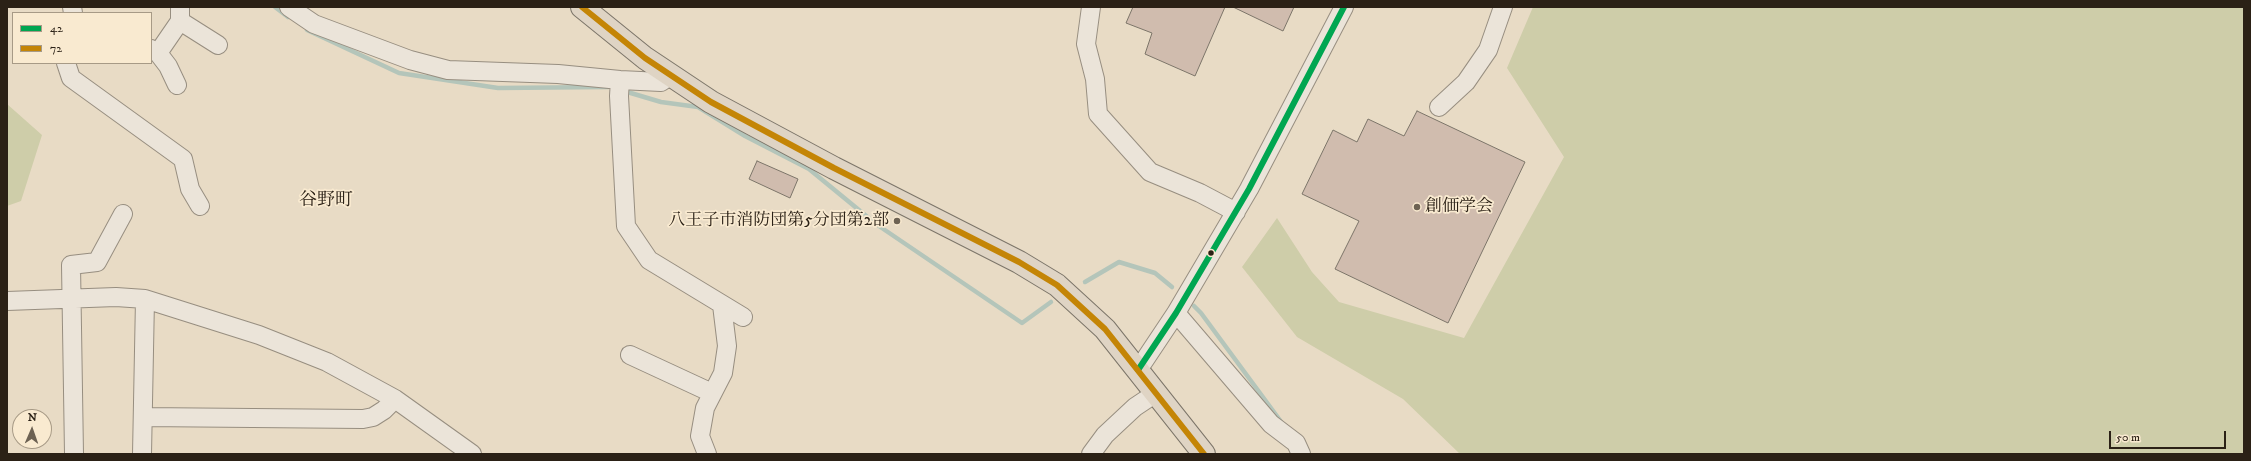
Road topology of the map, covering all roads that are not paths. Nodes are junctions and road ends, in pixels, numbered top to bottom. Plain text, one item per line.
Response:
1 (582, 7) edge
2 (1091, 7) edge
3 (1344, 7) edge
4 (1503, 7) edge
5 (292, 8) edge
6 (180, 14) edge
7 (218, 45) dead end
8 (155, 51) edge
9 (66, 64) edge
10 (670, 76) junction
11 (177, 85) dead end
12 (619, 87) junction
13 (1439, 107) dead end
14 (200, 206) dead end
15 (1236, 212) junction
16 (123, 214) dead end
17 (72, 298) junction
18 (145, 299) junction
19 (7, 301) edge
20 (722, 305) junction
21 (1176, 313) junction
22 (743, 318) dead end
23 (630, 355) dead end
24 (1138, 370) junction
25 (1156, 392) junction
26 (712, 393) junction
27 (395, 399) junction
28 (143, 417) junction
29 (1195, 450) edge
30 (74, 454) edge
31 (142, 454) edge
32 (472, 454) edge
33 (707, 454) edge
34 (1091, 454) edge
35 (1301, 454) edge

1 - 10 main road
2 - 15 street
3 - 15 street
4 - 13 street
5 - 12 street
6 - 7 street
6 - 8 street
8 - 11 street
9 - 14 street
10 - 12 street
10 - 24 main road
12 - 20 street
15 - 21 street
16 - 17 street
17 - 18 street
17 - 19 street
17 - 30 street
18 - 27 street
18 - 28 street
20 - 22 street
20 - 26 street
21 - 24 street
21 - 35 street
23 - 26 street
24 - 25 main road
25 - 29 main road
25 - 34 street
26 - 33 street
27 - 28 street
27 - 32 street
28 - 31 street

